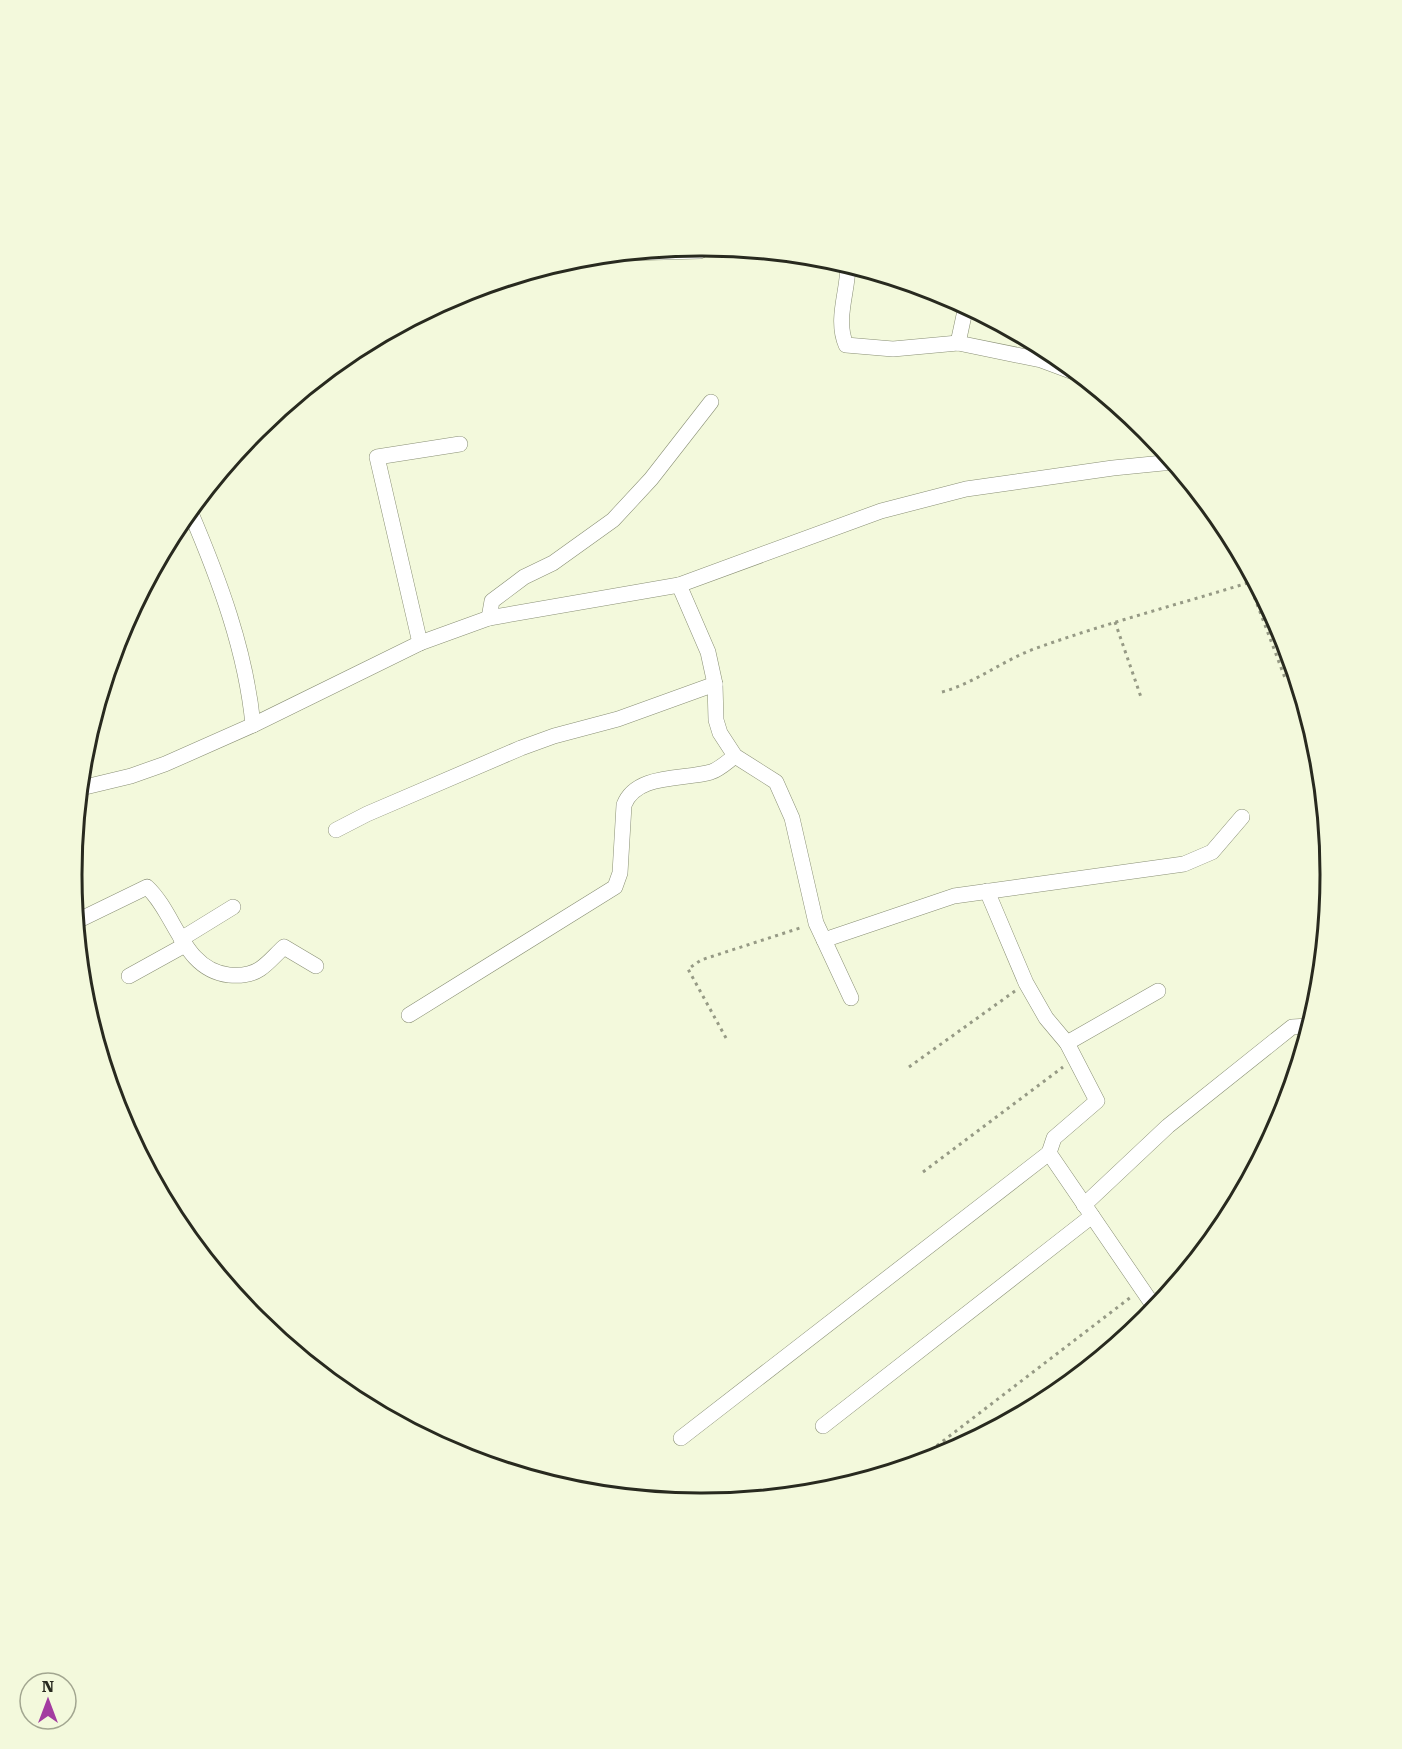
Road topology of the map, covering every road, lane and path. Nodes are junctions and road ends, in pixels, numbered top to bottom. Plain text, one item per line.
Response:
1 (847, 274) edge
2 (964, 315) edge
3 (958, 343) junction
4 (1049, 363) edge
5 (711, 402) dead end
6 (460, 444) dead end
7 (1162, 463) edge
8 (194, 521) edge
9 (1247, 584) edge
10 (679, 585) junction
11 (1256, 600) edge
12 (489, 618) junction
13 (1115, 622) junction
14 (420, 643) junction
15 (1285, 678) dead end
16 (715, 684) junction
17 (942, 692) dead end
18 (1142, 700) dead end
19 (253, 725) junction
20 (735, 756) junction
21 (89, 786) edge
22 (1242, 817) dead end
23 (336, 830) dead end
24 (987, 891) junction
25 (233, 907) dead end
26 (84, 917) edge
27 (816, 923) junction
28 (825, 940) junction
29 (183, 942) junction
30 (316, 966) dead end
31 (129, 976) dead end
32 (1026, 983) junction
33 (1158, 991) dead end
34 (851, 998) dead end
35 (409, 1015) dead end
36 (1300, 1027) edge
37 (726, 1038) dead end
38 (1066, 1042) junction
39 (1076, 1058) junction
40 (909, 1067) dead end
41 (1049, 1153) junction
42 (923, 1172) dead end
43 (1088, 1210) junction
44 (1142, 1289) junction
45 (1149, 1300) edge
46 (823, 1426) dead end
47 (681, 1438) dead end
48 (937, 1446) edge

1 - 3 street
2 - 3 street
3 - 4 street
5 - 12 street
6 - 14 street
7 - 10 street
8 - 19 street
9 - 13 path
10 - 12 street
10 - 16 street
11 - 15 path
12 - 14 street
13 - 17 path
13 - 18 path
14 - 19 street
16 - 20 street
16 - 23 street
19 - 21 street
20 - 27 street
20 - 35 street
22 - 24 street
24 - 28 street
24 - 32 street
25 - 29 street
26 - 29 street
27 - 28 street
27 - 37 path
28 - 34 street
29 - 30 street
29 - 31 street
32 - 38 street
32 - 40 path
33 - 38 street
36 - 43 street
38 - 39 street
39 - 41 street
39 - 42 path
41 - 43 street
41 - 47 street
43 - 44 street
43 - 46 street
44 - 45 street
44 - 48 path

